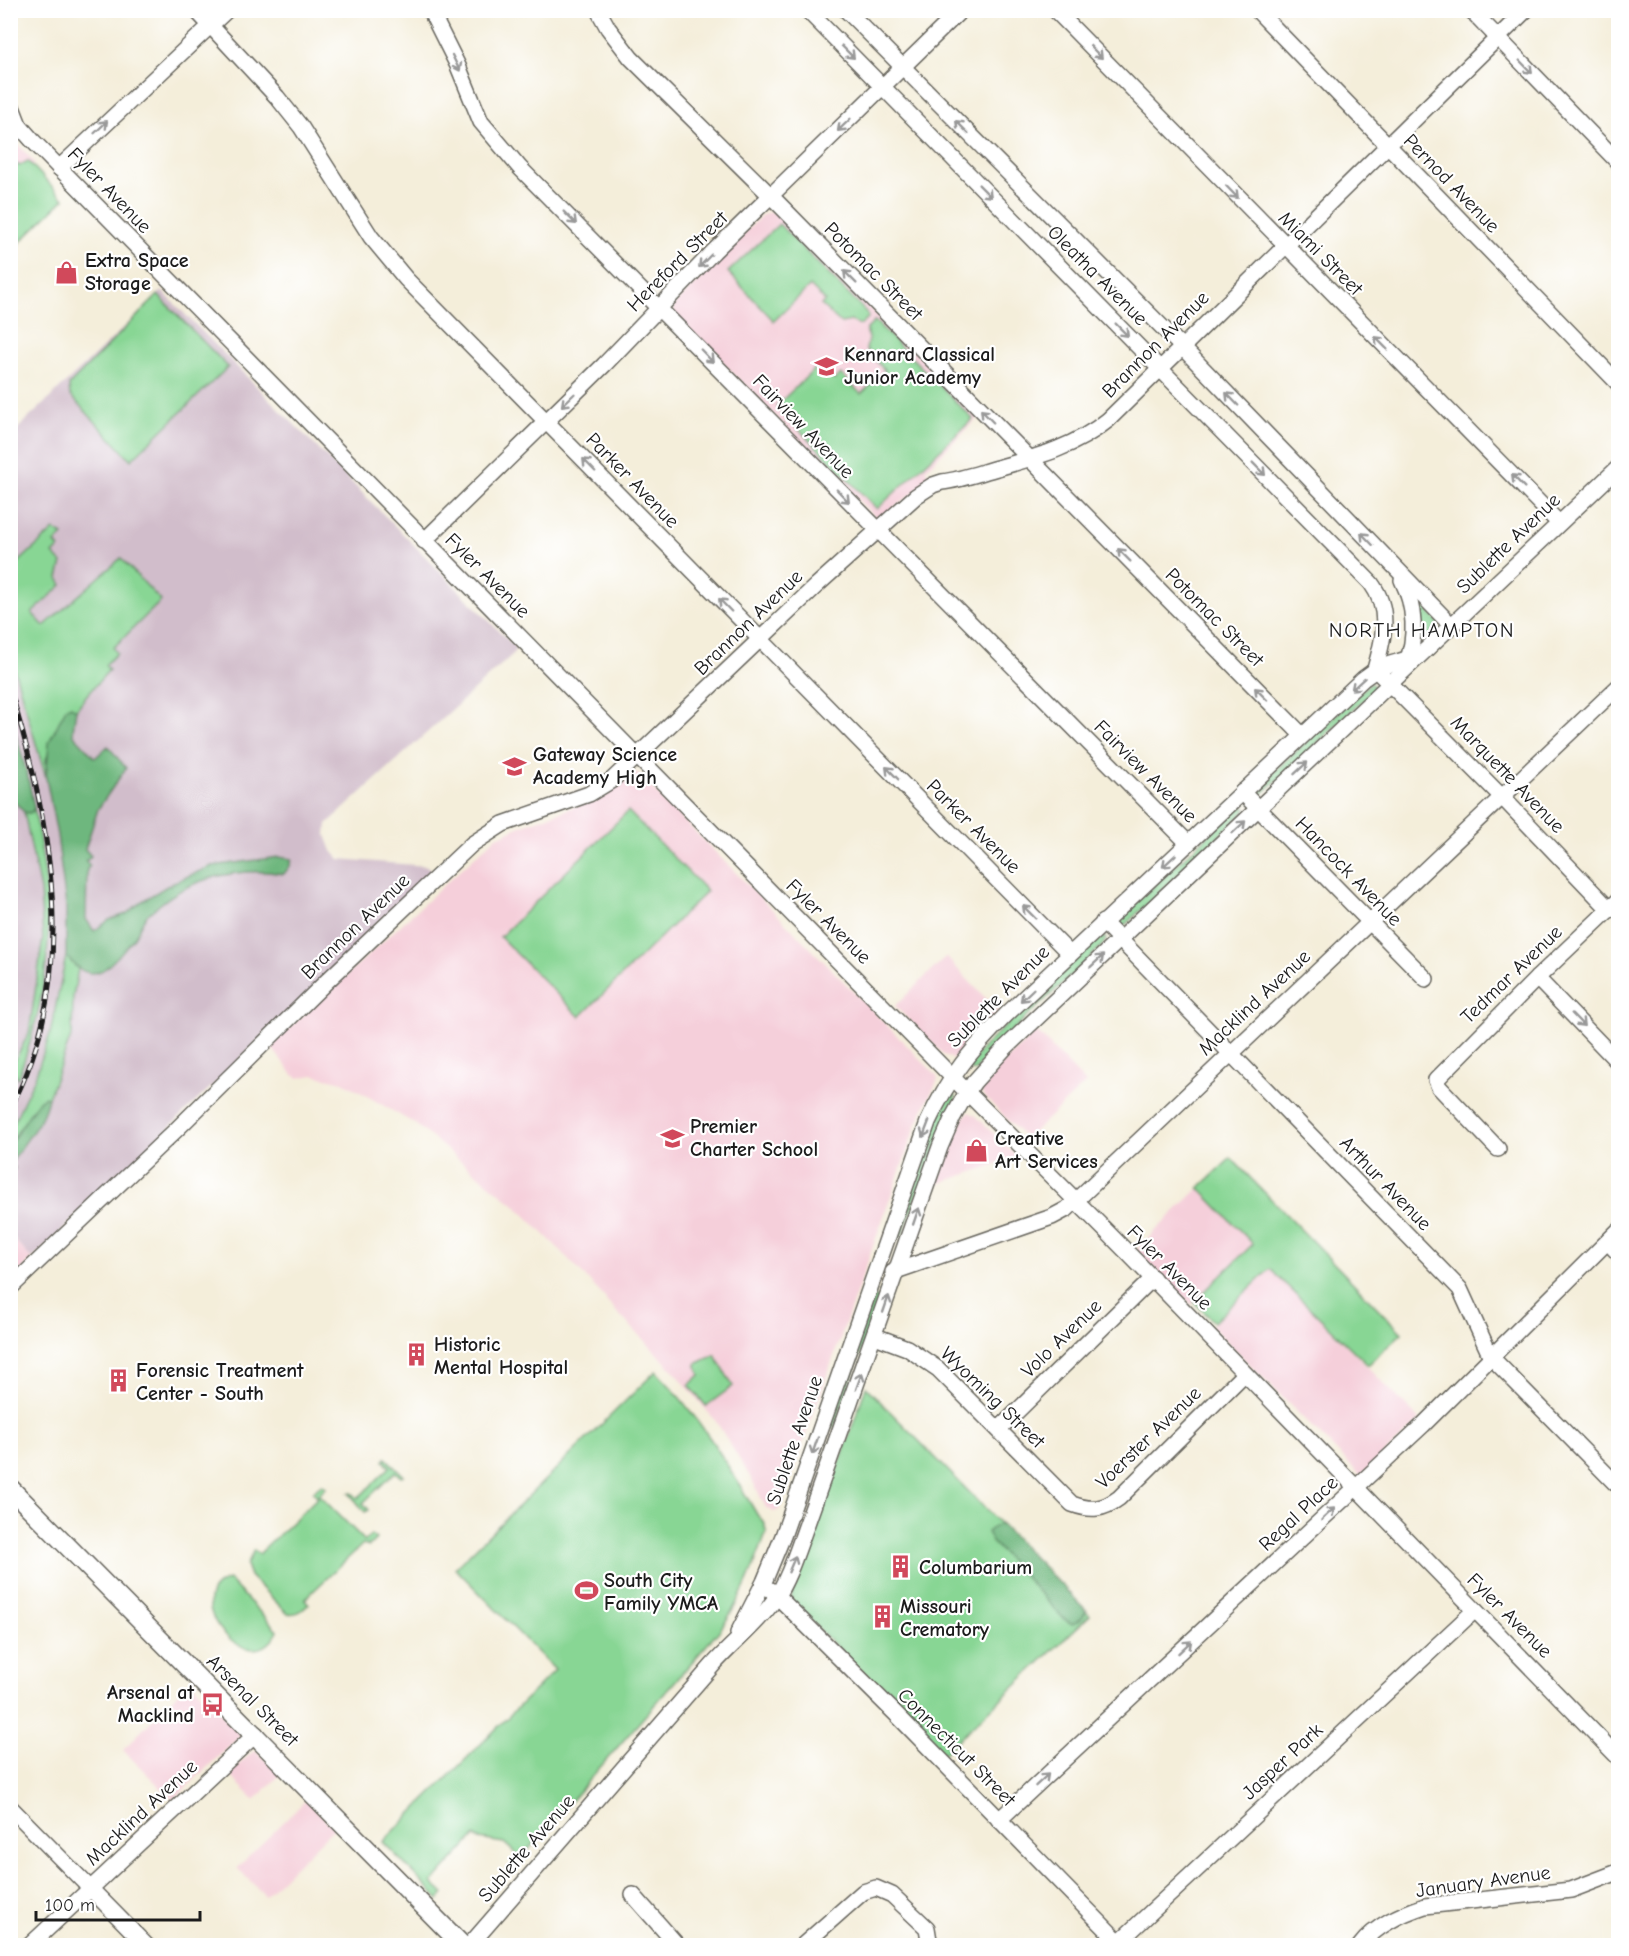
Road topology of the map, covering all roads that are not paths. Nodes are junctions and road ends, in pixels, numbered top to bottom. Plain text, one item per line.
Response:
1 (196, 10) edge
2 (227, 10) edge
3 (430, 10) edge
4 (598, 10) edge
5 (807, 10) edge
6 (846, 10) edge
7 (961, 10) edge
8 (1055, 10) edge
9 (1257, 10) edge
10 (1471, 10) edge
11 (1526, 10) edge
12 (210, 26) junction
13 (1498, 38) junction
14 (903, 67) junction
15 (883, 87) junction
16 (10, 106) edge
17 (14, 120) edge
18 (1388, 146) junction
19 (1618, 162) edge
20 (59, 168) junction
21 (772, 197) junction
22 (1285, 246) junction
23 (660, 308) junction
24 (1182, 347) junction
25 (1160, 368) junction
26 (1618, 383) edge
27 (546, 422) junction
28 (1029, 459) junction
29 (1618, 468) edge
30 (1559, 523) junction
31 (876, 530) junction
32 (424, 541) junction
33 (1392, 564) junction
34 (1452, 626) junction
35 (759, 639) junction
36 (1428, 649) junction
37 (1409, 658) junction
38 (1375, 669) junction
39 (1396, 680) junction
40 (1618, 687) edge
41 (1302, 735) junction
42 (638, 756) junction
43 (1242, 792) junction
44 (1502, 797) junction
45 (1258, 808) junction
46 (1188, 843) junction
47 (1614, 905) edge
48 (1103, 922) junction
49 (1370, 922) junction
50 (1119, 940) junction
51 (1070, 954) junction
52 (1537, 978) junction
53 (1426, 979) dead end
54 (1230, 1053) junction
55 (1618, 1062) edge
56 (952, 1076) junction
57 (967, 1092) junction
58 (1498, 1149) dead end
59 (1075, 1202) junction
60 (1615, 1242) edge
61 (897, 1271) junction
62 (876, 1272) junction
63 (1153, 1278) junction
64 (10, 1288) edge
65 (875, 1336) junction
66 (1491, 1357) junction
67 (1244, 1374) junction
68 (999, 1429) junction
69 (1618, 1486) edge
70 (10, 1488) edge
71 (1356, 1488) junction
72 (1072, 1504) joint
73 (764, 1582) junction
74 (777, 1596) junction
75 (1475, 1610) junction
76 (732, 1643) junction
77 (255, 1734) junction
78 (1618, 1757) edge
79 (10, 1807) edge
80 (999, 1820) junction
81 (1618, 1872) edge
82 (91, 1888) junction
83 (633, 1895) dead end
84 (1119, 1942) joint
85 (29, 1946) edge
86 (147, 1946) edge
87 (463, 1946) edge
88 (469, 1946) edge
89 (678, 1946) edge
90 (802, 1946) edge
91 (930, 1946) edge
92 (1360, 1946) edge

1 - 12 street, Parker Avenue
2 - 12 street
3 -> 23 street, Fairview Avenue
4 - 21 street, Potomac Street
5 -> 15 street, Oleatha Avenue
6 - 14 street, Oleatha Avenue
7 - 14 street, Hereford Street
8 -> 22 street, Miami Street
9 - 18 street, Pernod Avenue
10 - 13 street
11 - 13 street, Brannon Avenue
20 -> 12 street
12 - 27 street, Parker Avenue
13 - 18 street, Brannon Avenue
13 -> 19 street
14 - 15 street, Hereford Street
24 -> 14 street, Oleatha Avenue
15 -> 21 street, Hereford Street
15 -> 25 street, Oleatha Avenue
16 - 17 main road
17 - 20 street, Fyler Avenue
18 - 22 street, Brannon Avenue
18 - 26 street, Pernod Avenue
20 - 32 street, Fyler Avenue
21 -> 23 street, Hereford Street
28 -> 21 street, Potomac Street
22 - 24 street, Brannon Avenue
30 -> 22 street, Miami Street
23 -> 27 street, Hereford Street
23 -> 31 street, Fairview Avenue
24 - 25 street, Brannon Avenue
33 -> 24 street, Oleatha Avenue
25 - 28 street, Brannon Avenue
25 -> 38 street, Oleatha Avenue
27 - 32 street, Hereford Street
35 -> 27 street, Parker Avenue
28 - 31 street, Brannon Avenue
41 -> 28 street, Potomac Street
29 - 30 street, Sublette Avenue
30 - 34 street, Sublette Avenue
31 - 35 street, Brannon Avenue
31 - 46 street, Fairview Avenue
32 - 42 street, Fyler Avenue
33 - 34 street, Oleatha Avenue
33 - 37 street, Oleatha Avenue
34 - 36 street, Sublette Avenue
35 - 42 street, Brannon Avenue
51 -> 35 street, Parker Avenue
36 - 37 street, Sublette Avenue
36 - 39 street, Sublette Avenue
37 - 38 street, Sublette Avenue
37 - 39 street, Oleatha Avenue
38 - 39 street, Marquette Avenue
38 -> 41 street, Sublette Avenue
39 - 44 street, Marquette Avenue
45 -> 39 street, Sublette Avenue
40 - 44 street, Macklind Avenue
41 - 43 street, Sublette Avenue
42 - 56 street, Fyler Avenue
42 - 64 street, Brannon Avenue
43 - 45 street, Hancock Avenue
43 - 46 street, Sublette Avenue
44 - 47 street, Marquette Avenue
44 - 49 street, Macklind Avenue
45 - 49 street, Hancock Avenue
50 -> 45 street, Sublette Avenue
46 -> 48 street, Sublette Avenue
47 - 52 street, Tedmar Avenue
48 - 50 street, Arthur Avenue
48 - 51 street, Sublette Avenue
49 - 53 street, Hancock Avenue
49 - 54 street, Macklind Avenue
50 - 54 street, Arthur Avenue
57 -> 50 street, Sublette Avenue
51 -> 56 street, Sublette Avenue
52 -> 55 street
52 - 58 street, Tedmar Avenue
54 - 59 street, Macklind Avenue
54 - 66 street, Arthur Avenue
56 - 57 street, Fyler Avenue
56 -> 62 street, Sublette Avenue
57 - 59 street, Fyler Avenue
61 -> 57 street, Sublette Avenue
59 - 61 street, Macklind Avenue
59 - 63 street, Fyler Avenue
60 - 66 street, Regal Place
61 - 62 street, Macklind Avenue
65 -> 61 street, Sublette Avenue
62 -> 73 street, Sublette Avenue
63 - 67 street, Fyler Avenue
63 - 68 street, Volo Avenue
65 - 68 street, Wyoming Street
74 -> 65 street, Sublette Avenue
66 - 69 street, Arthur Avenue
66 - 71 street, Regal Place
67 - 71 street, Fyler Avenue
67 - 72 street, Voerster Avenue
68 - 72 street, Wyoming Street
70 - 77 main road, Arsenal Street
71 - 75 street, Fyler Avenue
80 -> 71 street, Regal Place
73 - 74 street, Connecticut Street
73 - 76 street, Sublette Avenue
74 - 76 street, Sublette Avenue
74 - 80 street, Connecticut Street
75 - 78 street, Fyler Avenue
75 - 84 street, Jasper Park
76 - 88 street, Sublette Avenue
77 - 82 street, Macklind Avenue
77 - 87 main road, Arsenal Street
79 - 82 street
80 - 84 street, Connecticut Street
81 - 92 street, January Avenue
82 - 85 street, Macklind Avenue
82 - 86 street
83 - 89 street
90 - 91 street

